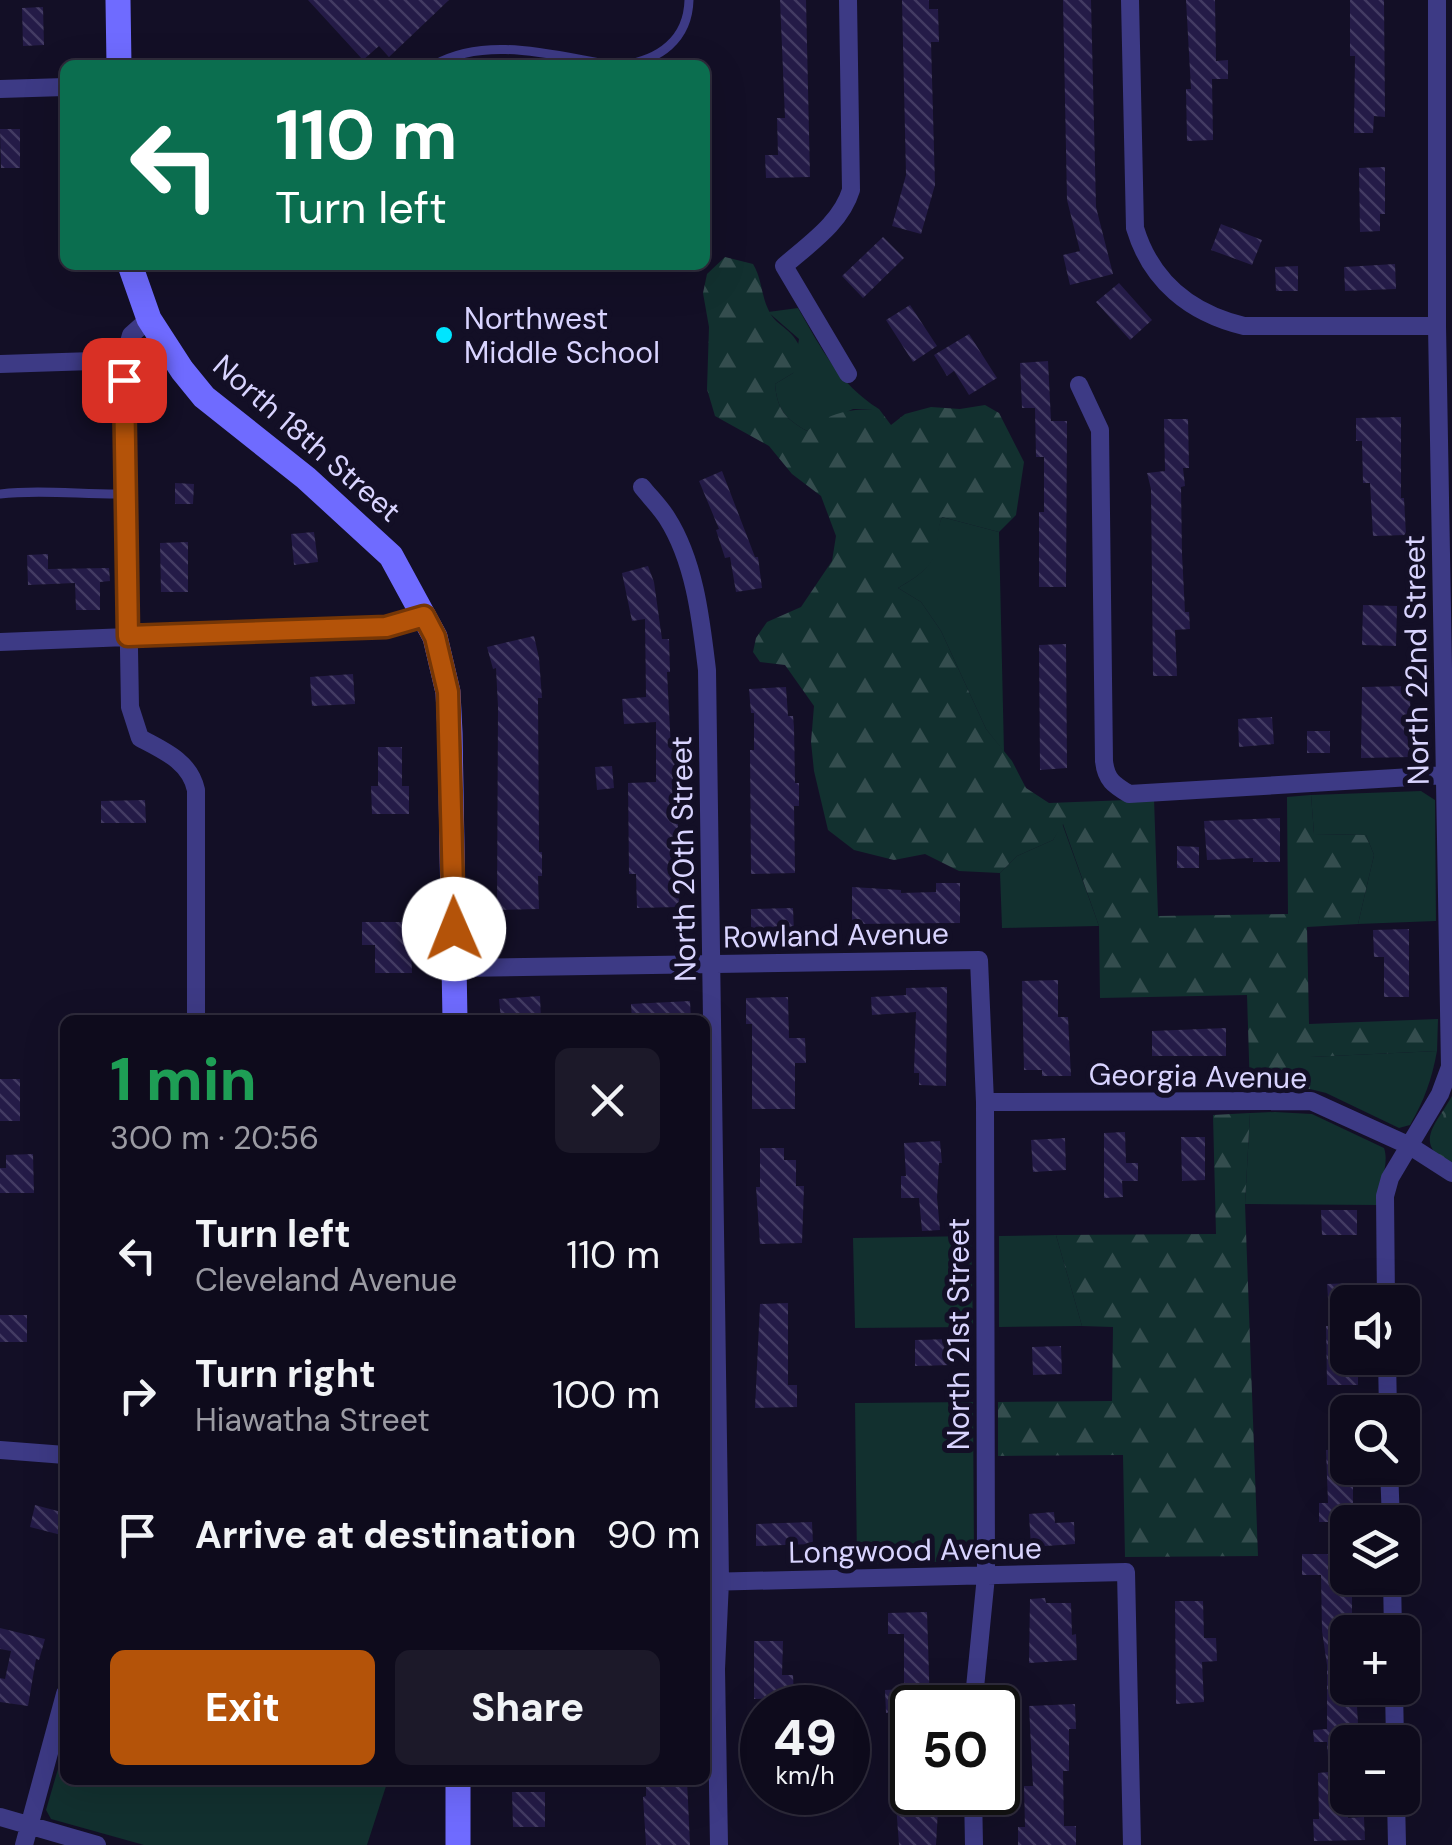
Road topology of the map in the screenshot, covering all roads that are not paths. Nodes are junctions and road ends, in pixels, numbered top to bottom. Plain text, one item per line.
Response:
1 (118, 0) edge
2 (689, 0) edge
3 (848, 0) edge
4 (1130, 0) edge
5 (1438, 0) edge
6 (118, 60) edge
7 (442, 60) edge
8 (582, 60) edge
9 (647, 60) edge
10 (60, 86) edge
11 (0, 89) edge
12 (132, 270) edge
13 (148, 318) junction
14 (1437, 326) junction
15 (124, 360) junction
16 (0, 364) edge
17 (848, 374) dead end
18 (1079, 385) dead end
19 (642, 487) dead end
20 (0, 494) edge
21 (126, 494) junction
22 (424, 616) junction
23 (128, 636) junction
24 (0, 642) edge
25 (1446, 775) junction
26 (1449, 923) edge
27 (979, 960) joint
28 (713, 965) junction
29 (454, 968) junction
30 (196, 1015) edge
31 (454, 1015) edge
32 (985, 1102) junction
33 (1410, 1146) junction
34 (1452, 1174) edge
35 (1386, 1285) edge
36 (0, 1450) edge
37 (60, 1455) edge
38 (986, 1576) junction
39 (713, 1582) edge
40 (975, 1685) edge
41 (60, 1713) edge
42 (458, 1785) edge
43 (973, 1815) edge
44 (1397, 1815) edge
45 (0, 1817) edge
46 (30, 1826) junction
47 (24, 1845) edge
48 (98, 1845) edge
49 (458, 1845) edge
50 (719, 1845) edge
51 (974, 1845) edge
52 (1132, 1845) edge
53 (1398, 1845) edge

1 - 6 main road
2 - 9 lane
3 - 17 street
4 - 14 street
5 - 14 street, North 22nd Street
7 - 8 lane
10 - 11 street
12 - 13 main road, North 18th Street
13 - 15 street
13 - 22 main road, North 18th Street
14 - 25 street, North 22nd Street
15 - 16 street
15 - 21 street
18 - 25 street
19 - 28 street, North 20th Street
20 - 21 lane
21 - 23 street
22 - 23 street
22 - 29 main road, North 18th Street
23 - 24 street
23 - 30 street
25 - 26 street, North 22nd Street
26 - 33 street, North 22nd Street
27 - 28 street, Rowland Avenue
27 - 32 street, North 21st Street
28 - 29 street, Rowland Avenue
28 - 39 street, North 20th Street
29 - 31 main road, North 18th Street
32 - 33 street, Georgia Avenue
32 - 38 street, North 21st Street
33 - 34 street, Georgia Avenue
33 - 35 street, North 22nd Street
36 - 37 street
38 - 39 street, Longwood Avenue
38 - 40 street, North 21st Street
38 - 52 street, Longwood Avenue
39 - 50 street, North 20th Street
41 - 46 street
42 - 49 main road
43 - 51 street
44 - 53 street
45 - 46 street
46 - 47 street
46 - 48 street

